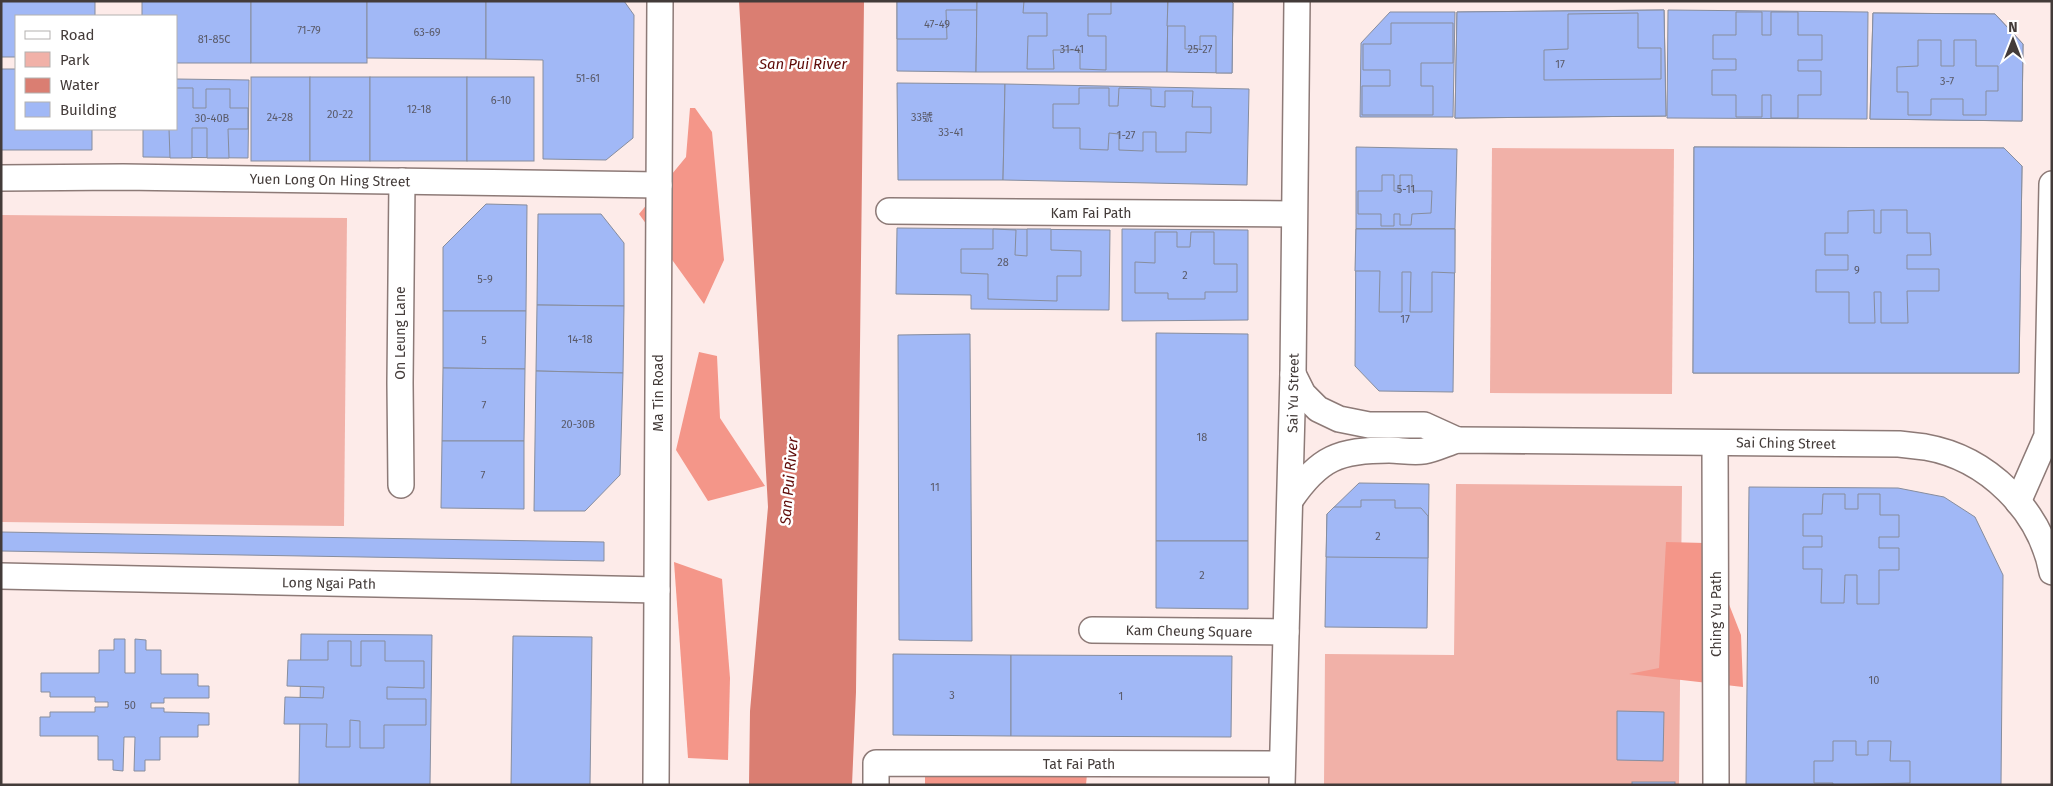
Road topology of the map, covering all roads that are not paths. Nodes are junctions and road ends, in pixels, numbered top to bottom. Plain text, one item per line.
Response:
1 (660, 1) edge
2 (1297, 1) edge
3 (1, 178) edge
4 (402, 181) junction
5 (2052, 184) edge
6 (659, 185) junction
7 (889, 211) dead end
8 (1294, 214) junction
9 (2050, 331) edge
10 (1293, 374) junction
11 (1457, 440) junction
12 (1715, 443) junction
13 (401, 485) dead end
14 (1290, 499) junction
15 (2018, 502) junction
16 (2052, 572) edge
17 (1, 576) edge
18 (657, 590) junction
19 (1092, 630) dead end
20 (1286, 632) junction
21 (876, 774) edge
22 (1282, 774) edge
23 (656, 785) edge
24 (1716, 785) edge

1 - 6 street, Ma Tin Road
2 - 8 street, Sai Yu Street
3 - 4 street, Yuen Long On Hing Street
4 - 6 street, Yuen Long On Hing Street
4 - 13 street, On Leung Lane
5 - 9 street
6 - 18 street, Ma Tin Road
7 - 8 street, Kam Fai Path
8 - 10 street, Sai Yu Street
9 - 15 street
10 - 11 street, Sai Ching Street
10 - 14 street, Sai Yu Street
11 - 12 street, Sai Ching Street
11 - 14 street, Sai Ching Street
12 - 15 street, Sai Ching Street
12 - 24 street, Ching Yu Path
14 - 20 street, Sai Yu Street
15 - 16 street, Sai Ching Street
17 - 18 street, Long Ngai Path
18 - 23 street, Ma Tin Road
19 - 20 street, Kam Cheung Square
20 - 22 street, Sai Yu Street
21 - 22 street, Tat Fai Path

